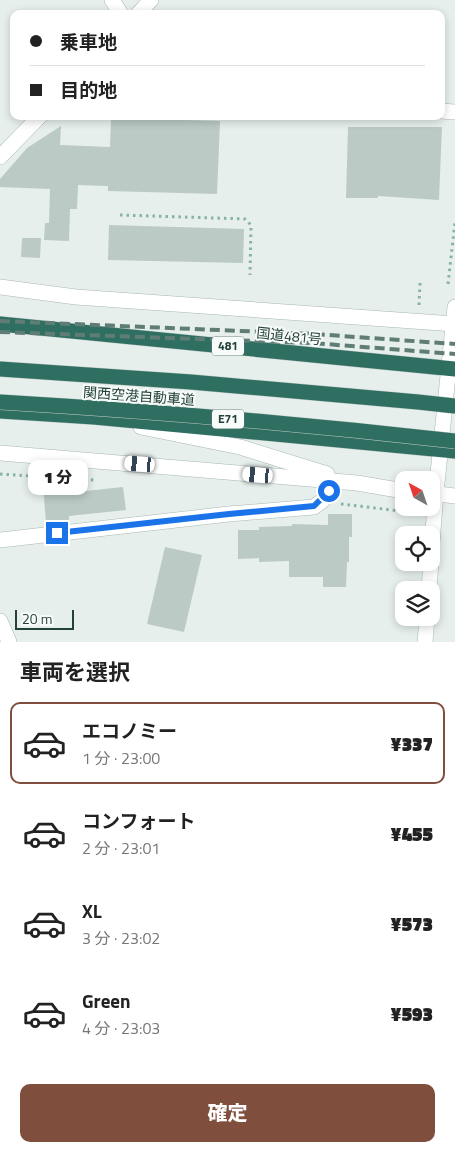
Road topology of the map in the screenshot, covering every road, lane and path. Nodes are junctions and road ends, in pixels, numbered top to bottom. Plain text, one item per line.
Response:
1 (151, 0) edge
2 (142, 10) edge
3 (36, 120) edge
4 (0, 157) edge
5 (120, 215) dead end
6 (455, 222) edge
7 (250, 275) dead end
8 (448, 284) dead end
9 (0, 287) edge
10 (455, 308) edge
11 (0, 324) edge
12 (454, 324) edge
13 (452, 368) edge
14 (0, 369) edge
15 (0, 402) edge
16 (455, 406) edge
17 (0, 411) edge
18 (58, 414) junction
19 (94, 417) junction
20 (0, 418) edge
21 (455, 441) edge
22 (448, 451) edge
23 (0, 453) edge
24 (0, 474) edge
25 (440, 475) edge
26 (96, 480) dead end
27 (337, 482) junction
28 (357, 484) junction
29 (395, 490) edge
30 (440, 494) edge
31 (455, 496) edge
32 (322, 501) junction
33 (395, 512) edge
34 (0, 540) edge
35 (0, 621) edge
36 (426, 626) edge
37 (9, 642) edge
38 (425, 642) edge

1 - 2 street
3 - 4 street
5 - 7 path
6 - 8 path
9 - 12 street
10 - 12 street
11 - 13 highway, 国道481号 / 481
12 - 13 street
13 - 22 street
14 - 16 highway, 関西空港自動車道, bridge
15 - 21 highway, 関西空港自動車道 / E71, bridge
17 - 18 highway
18 - 19 highway
18 - 20 street
19 - 22 highway
19 - 28 street
22 - 25 street
23 - 27 street
24 - 26 path
27 - 28 street
27 - 32 street
28 - 29 street
30 - 31 street
32 - 33 path
32 - 34 street
35 - 37 street
36 - 38 street

